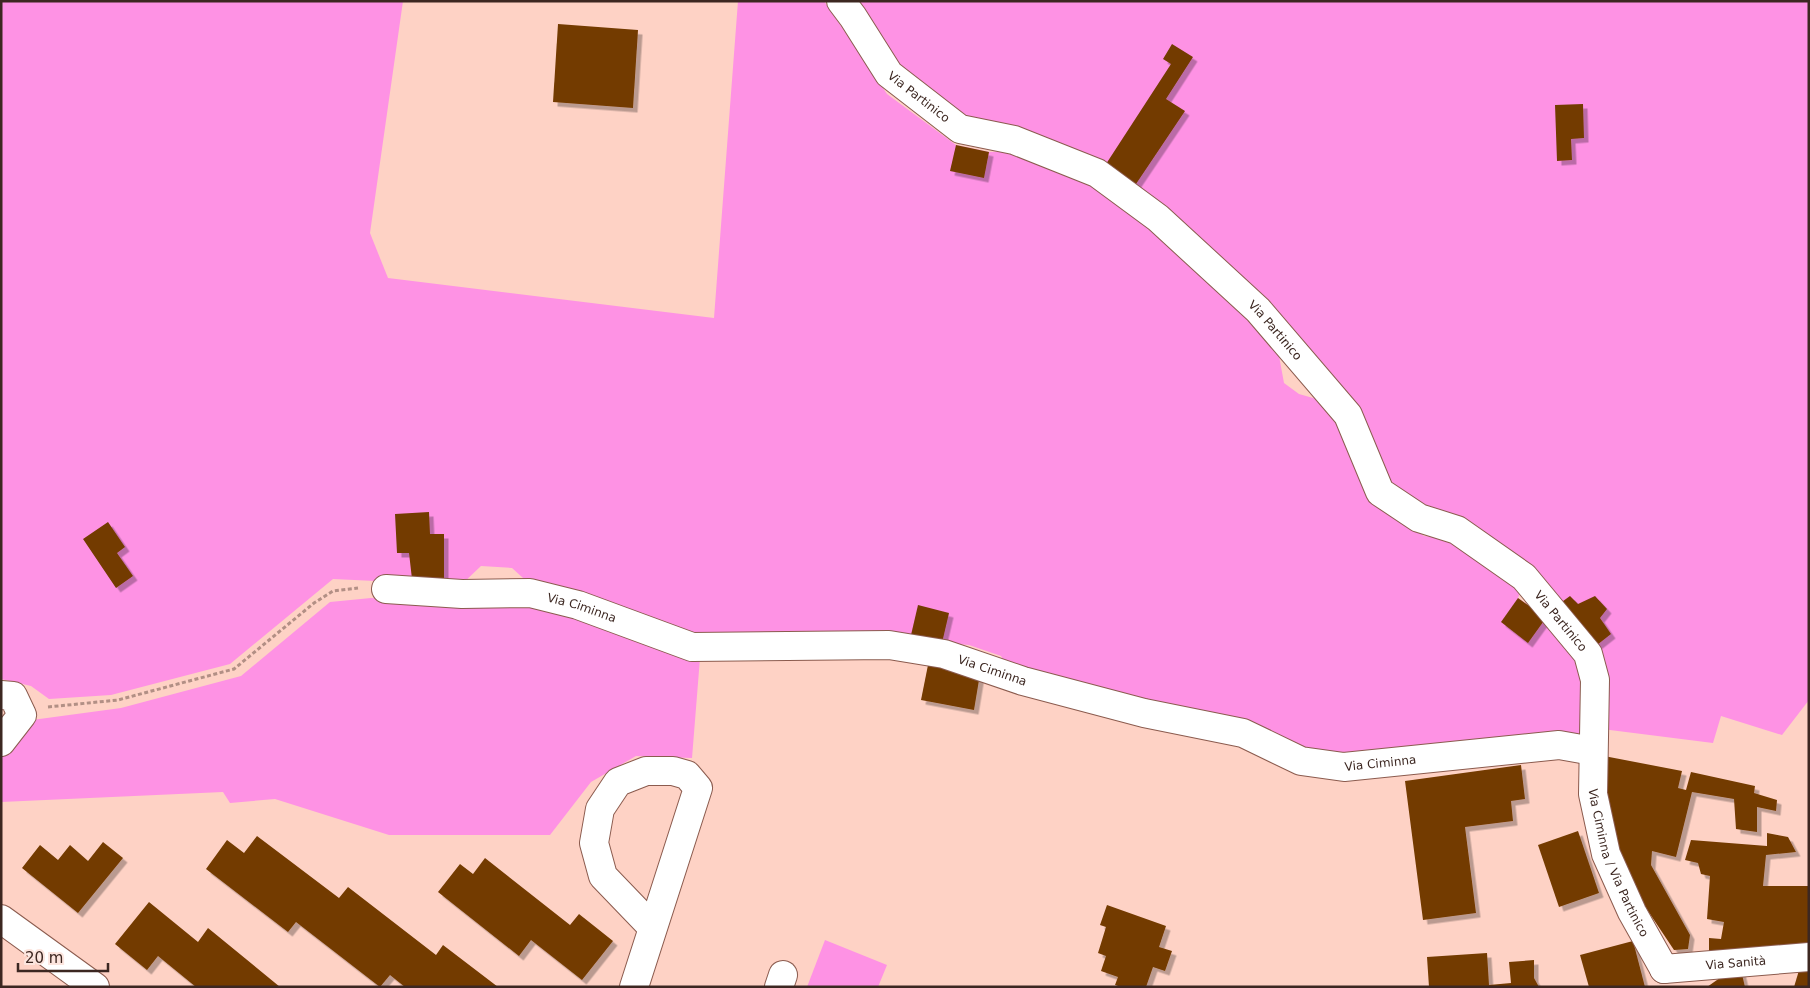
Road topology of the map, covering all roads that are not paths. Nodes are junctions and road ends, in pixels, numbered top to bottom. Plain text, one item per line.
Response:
1 (841, 1) edge
2 (386, 589) road end
3 (1, 695) edge
4 (1, 742) edge
5 (1593, 751) junction
6 (1, 919) edge
7 (653, 928) junction
8 (1809, 957) edge
9 (1664, 978) edge
10 (95, 987) edge
11 (634, 987) edge

1 - 5 street, Via Partinico
2 - 5 street, Via Ciminna
3 - 4 street
5 - 9 street, Via Ciminna / Via Partinico
6 - 10 street
7 - 7 street
7 - 11 street
8 - 9 street, Via Sanità

